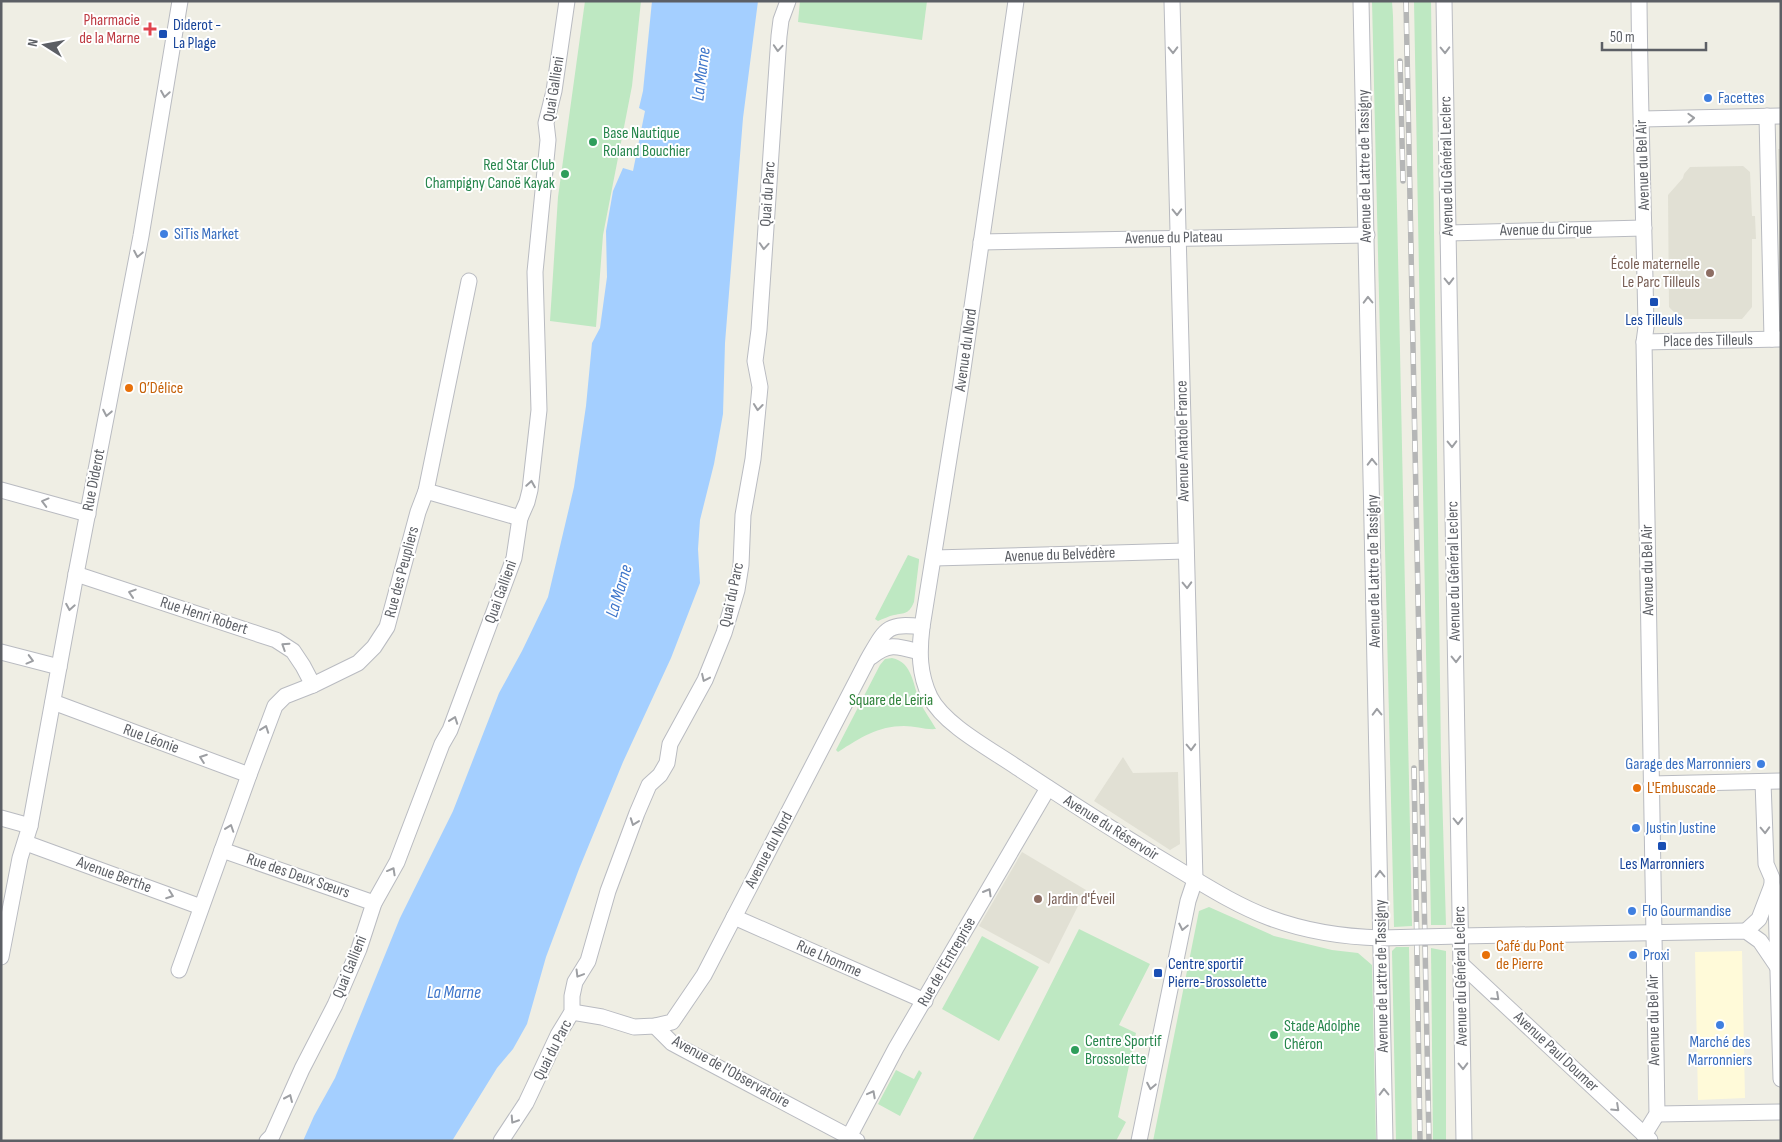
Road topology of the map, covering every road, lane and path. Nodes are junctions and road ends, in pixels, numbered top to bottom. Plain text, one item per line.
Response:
1 (180, 1) edge
2 (567, 1) edge
3 (788, 1) edge
4 (1016, 1) edge
5 (1172, 1) edge
6 (1361, 1) edge
7 (1444, 1) edge
8 (1639, 1) edge
9 (1774, 116) edge
10 (1642, 119) junction
11 (1644, 228) junction
12 (1448, 233) junction
13 (1367, 235) junction
14 (1178, 238) junction
15 (981, 242) junction
16 (469, 281) dead end
17 (1776, 339) edge
18 (1644, 342) junction
19 (1, 490) edge
20 (426, 491) junction
21 (88, 514) junction
22 (520, 518) junction
23 (1186, 551) junction
24 (934, 558) junction
25 (76, 574) junction
26 (922, 627) junction
27 (1, 652) edge
28 (919, 652) junction
29 (868, 659) junction
30 (59, 667) junction
31 (313, 685) junction
32 (53, 702) junction
33 (248, 775) junction
34 (1781, 781) edge
35 (1764, 782) junction
36 (1651, 784) junction
37 (1048, 788) junction
38 (1, 818) edge
39 (30, 826) junction
40 (26, 843) junction
41 (222, 850) junction
42 (1781, 862) edge
43 (1195, 880) junction
44 (1772, 881) junction
45 (374, 903) junction
46 (202, 907) junction
47 (734, 917) junction
48 (1746, 930) junction
49 (1653, 932) junction
50 (1460, 936) junction
51 (1382, 938) junction
52 (1, 957) edge
53 (1461, 964) junction
54 (1778, 969) junction
55 (179, 970) dead end
56 (925, 1001) junction
57 (572, 1012) junction
58 (655, 1026) junction
59 (1780, 1044) edge
60 (1781, 1079) edge
61 (1781, 1112) edge
62 (1657, 1114) junction
63 (1647, 1138) edge
64 (853, 1139) edge
65 (267, 1141) edge
66 (501, 1141) edge
67 (1139, 1141) edge
68 (1385, 1141) edge
69 (1464, 1141) edge

1 -> 21 street, Rue Diderot
22 -> 2 street, Quai Gallieni
3 -> 57 street, Quai du Parc
4 - 15 street, Avenue du Nord
5 -> 14 street, Avenue Anatole France
6 - 13 street, Avenue de Lattre de Tassigny
7 -> 12 street, Avenue du Général Leclerc
8 - 10 street, Avenue du Bel Air
10 -> 9 street, Place des Tilleuls
9 - 17 street, Place des Tilleuls
10 - 11 street, Avenue du Bel Air
11 - 12 street, Avenue du Cirque
11 - 18 street, Avenue du Bel Air
12 -> 50 street, Avenue du Général Leclerc
13 - 14 street, Avenue du Plateau
51 -> 13 street, Avenue de Lattre de Tassigny
14 - 15 street, Avenue du Plateau
14 - 23 street, Avenue Anatole France
15 - 24 street, Avenue du Nord
16 - 20 street, Rue des Peupliers
17 - 18 street, Place des Tilleuls
18 - 36 street, Avenue du Bel Air
21 -> 19 street
20 - 22 street
20 - 31 street, Rue des Peupliers
21 - 25 street, Rue Diderot
45 -> 22 street, Quai Gallieni
23 - 24 street, Avenue du Belvédère
23 -> 43 street, Avenue Anatole France
24 - 26 street, Avenue du Nord
25 -> 30 street, Rue Diderot
31 -> 25 street, Rue Henri Robert
26 - 28 street, Avenue du Réservoir
26 - 29 street, Avenue du Nord
27 -> 30 street
28 - 29 street, Avenue du Nord
28 - 37 street, Avenue du Réservoir
29 - 47 street, Avenue du Nord
30 - 32 street, Rue Diderot
33 -> 31 street, Rue des Peupliers
33 -> 32 street, Rue Léonie
32 - 39 street, Rue Diderot
41 -> 33 street, Rue des Peupliers
34 - 35 street
35 - 36 street
35 -> 44 street
36 - 49 street, Avenue du Bel Air
37 - 43 street, Avenue du Réservoir
56 -> 37 street, Rue de l'Entreprise
38 - 39 street
39 - 40 street, Rue Diderot
40 -> 46 street, Avenue Berthe
40 - 52 street, Rue Diderot
41 - 45 street, Rue des Deux Sœurs
41 - 46 street, Rue des Peupliers
42 - 44 street
43 - 51 street, Avenue du Réservoir
43 -> 67 street, Avenue Anatole France
44 - 48 street
44 - 54 street
65 -> 45 street, Quai Gallieni
46 - 55 street, Rue des Peupliers
47 - 56 street, Rue Lhomme
47 - 58 street, Avenue du Nord
48 - 49 street, Avenue du Réservoir
48 - 54 street
49 - 50 street, Avenue du Réservoir
49 - 62 street, Avenue du Bel Air
50 - 51 street, Avenue du Réservoir, bridge
50 - 53 street, Avenue du Général Leclerc
68 -> 51 street, Avenue de Lattre de Tassigny
53 -> 63 street, Avenue Paul Doumer
53 -> 69 street, Avenue du Général Leclerc
54 - 59 street
64 -> 56 street, Rue de l'Entreprise
57 - 58 street, Avenue de l'Observatoire
57 -> 66 street, Quai du Parc
58 - 64 street, Avenue de l'Observatoire
59 - 60 street
61 - 62 street
62 - 63 street

